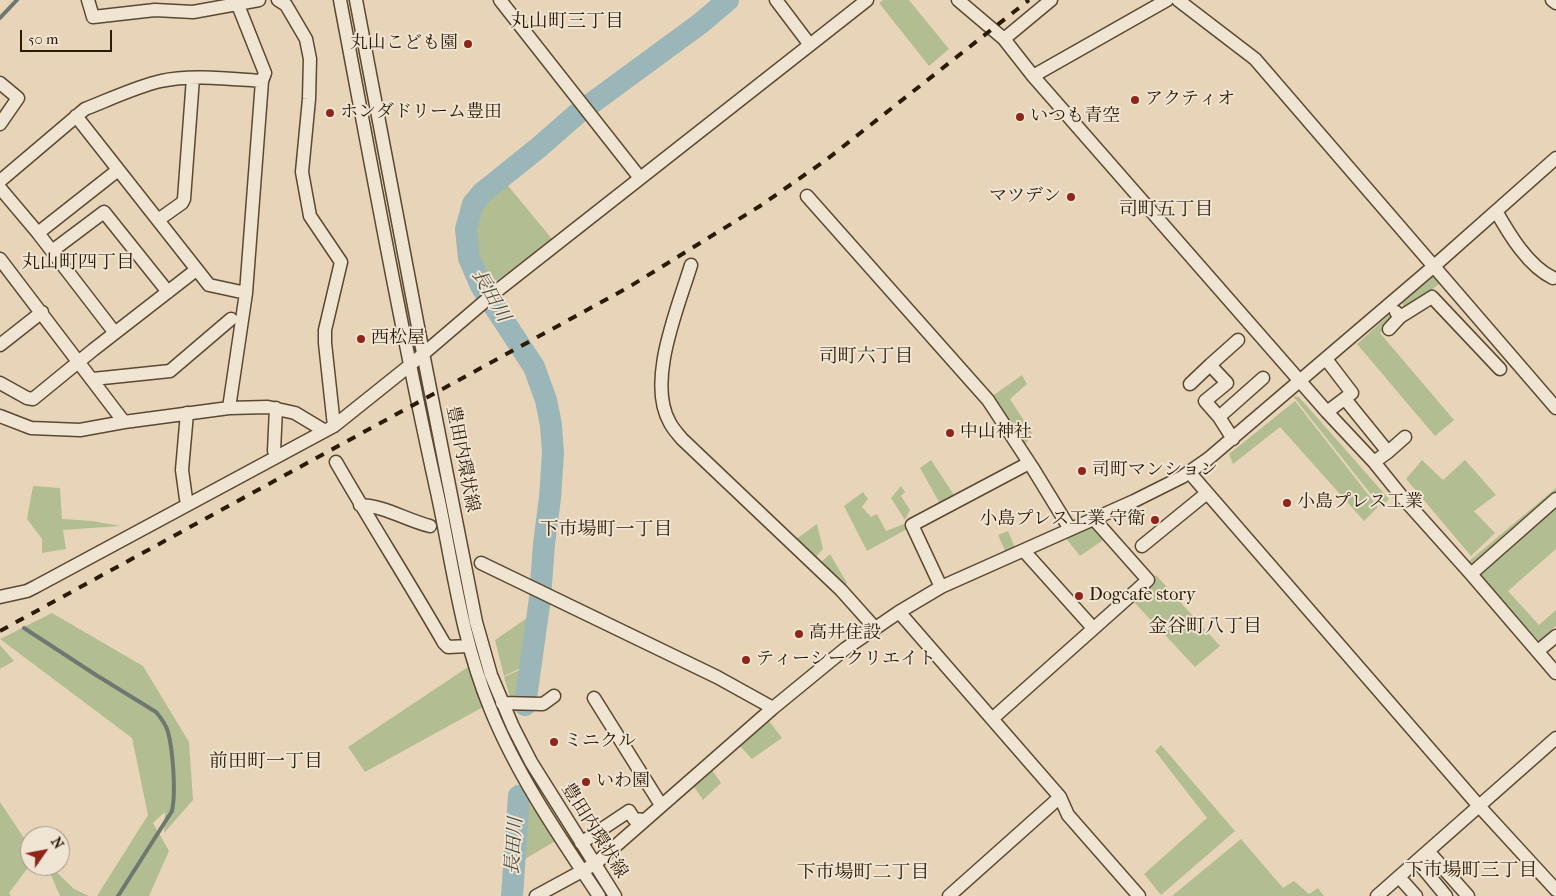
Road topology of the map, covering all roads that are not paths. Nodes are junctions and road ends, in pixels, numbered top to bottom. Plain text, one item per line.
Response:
1 (88, 0) edge
2 (260, 0) edge
3 (278, 0) edge
4 (340, 0) edge
5 (356, 0) edge
6 (500, 0) edge
7 (776, 0) edge
8 (867, 0) edge
9 (958, 0) edge
10 (1051, 0) edge
11 (1167, 0) edge
12 (1178, 0) edge
13 (1552, 0) edge
14 (237, 1) edge
15 (1556, 3) edge
16 (1004, 39) junction
17 (810, 45) junction
18 (1033, 76) junction
19 (193, 78) junction
20 (262, 81) junction
21 (0, 83) edge
22 (76, 116) junction
23 (0, 124) edge
24 (1556, 158) edge
25 (118, 170) junction
26 (640, 178) junction
27 (0, 181) edge
28 (0, 188) edge
29 (807, 196) dead end
30 (1496, 211) junction
31 (158, 220) junction
32 (38, 233) junction
33 (52, 251) junction
34 (1, 262) edge
35 (691, 266) dead end
36 (1433, 267) junction
37 (196, 270) junction
38 (1553, 278) dead end
39 (168, 292) junction
40 (246, 293) junction
41 (1386, 307) junction
42 (42, 312) junction
43 (1400, 317) junction
44 (231, 319) dead end
45 (1389, 329) dead end
46 (114, 333) junction
47 (1238, 340) dead end
48 (0, 345) edge
49 (423, 353) junction
50 (1326, 359) junction
51 (80, 361) junction
52 (1210, 365) junction
53 (409, 366) junction
54 (1500, 369) dead end
55 (1263, 378) dead end
56 (93, 379) junction
57 (1299, 380) junction
58 (0, 383) edge
59 (1190, 384) dead end
60 (1345, 399) junction
61 (228, 408) junction
62 (276, 408) junction
63 (1556, 408) edge
64 (1327, 412) junction
65 (187, 414) junction
66 (0, 416) edge
67 (1219, 417) junction
68 (124, 422) junction
69 (330, 429) junction
70 (1405, 437) dead end
71 (1233, 439) junction
72 (274, 451) dead end
73 (1388, 452) junction
74 (336, 462) dead end
75 (1374, 462) junction
76 (1029, 463) junction
77 (1189, 472) junction
78 (1207, 493) junction
79 (186, 499) dead end
80 (1556, 499) edge
81 (360, 505) junction
82 (1093, 518) junction
83 (430, 526) dead end
84 (1070, 529) junction
85 (1142, 546) dead end
86 (1024, 552) junction
87 (481, 563) dead end
88 (1471, 574) junction
89 (941, 588) junction
90 (0, 597) edge
91 (899, 612) junction
92 (875, 628) junction
93 (1093, 628) junction
94 (1556, 636) edge
95 (468, 646) junction
96 (1538, 652) junction
97 (1556, 673) edge
98 (554, 696) dead end
99 (594, 698) dead end
100 (507, 703) junction
101 (773, 708) junction
102 (992, 719) junction
103 (1556, 738) edge
104 (1060, 797) junction
105 (661, 805) junction
106 (1479, 806) junction
107 (644, 820) junction
108 (581, 843) junction
109 (1428, 851) junction
110 (1417, 861) junction
111 (594, 864) junction
112 (582, 870) junction
113 (1399, 877) junction
114 (1556, 890) edge
115 (536, 896) edge
116 (599, 896) edge
117 (615, 896) edge
118 (949, 896) edge
119 (1139, 896) edge
120 (1377, 896) edge
121 (1416, 896) edge
122 (1446, 896) edge
123 (1468, 896) edge

1 - 14 street
2 - 14 street
3 - 69 street
4 - 53 street, 豊田内環状線
5 - 49 street, 豊田内環状線
6 - 26 street
7 - 17 street
8 - 17 street
9 - 16 street
10 - 16 street
11 - 18 street
12 - 36 street
13 - 15 street
14 - 20 street
16 - 18 street
17 - 26 street
18 - 57 street
19 - 20 street
19 - 22 street
19 - 31 street
20 - 40 street
21 - 23 street
22 - 25 street
22 - 27 street
24 - 30 street
25 - 31 street
25 - 32 street
26 - 49 street
28 - 32 street
29 - 76 street
30 - 36 street
30 - 38 street
31 - 37 street
32 - 33 street
33 - 39 street
33 - 46 street
34 - 42 street
35 - 92 street
36 - 41 street
36 - 63 street
37 - 39 street
37 - 40 street
39 - 46 street
40 - 61 street
41 - 43 street
41 - 50 street
42 - 48 street
42 - 51 street
43 - 45 street
43 - 54 street
44 - 56 street
46 - 51 street
47 - 52 street
49 - 53 street
49 - 100 street, 豊田内環状線
50 - 57 street
50 - 60 street
51 - 56 street
51 - 58 street
52 - 59 street
52 - 67 street
53 - 69 street
53 - 95 street, 豊田内環状線
55 - 67 street
56 - 68 street
57 - 64 street
57 - 71 street
60 - 64 street
60 - 73 street
61 - 62 street
61 - 65 street
62 - 69 street
62 - 72 street
64 - 75 street
65 - 68 street
65 - 79 street
66 - 68 street
67 - 71 street
69 - 90 street
70 - 73 street
71 - 77 street
73 - 75 street
74 - 81 street
75 - 88 street
76 - 84 street
76 - 89 street
77 - 78 street
77 - 82 street
78 - 85 street
78 - 106 street
80 - 88 street
81 - 83 street
81 - 95 street
82 - 84 street
82 - 93 street
84 - 86 street
86 - 89 street
86 - 93 street
87 - 101 street
88 - 96 street
89 - 91 street
91 - 92 street
91 - 102 street
92 - 101 street
93 - 102 street
94 - 96 street
95 - 112 street, 豊田内環状線
96 - 97 street
98 - 100 street
99 - 105 street
100 - 108 street, 豊田内環状線
101 - 105 street
102 - 104 street
103 - 106 street
104 - 118 street
104 - 119 street
105 - 107 street
106 - 109 street
106 - 114 street
107 - 108 street
107 - 111 street
108 - 111 street, 豊田内環状線
109 - 110 street
109 - 123 street
110 - 113 street
110 - 122 street
111 - 112 street
111 - 117 street, 豊田内環状線
112 - 115 street
112 - 116 street, 豊田内環状線
113 - 120 street
113 - 121 street

